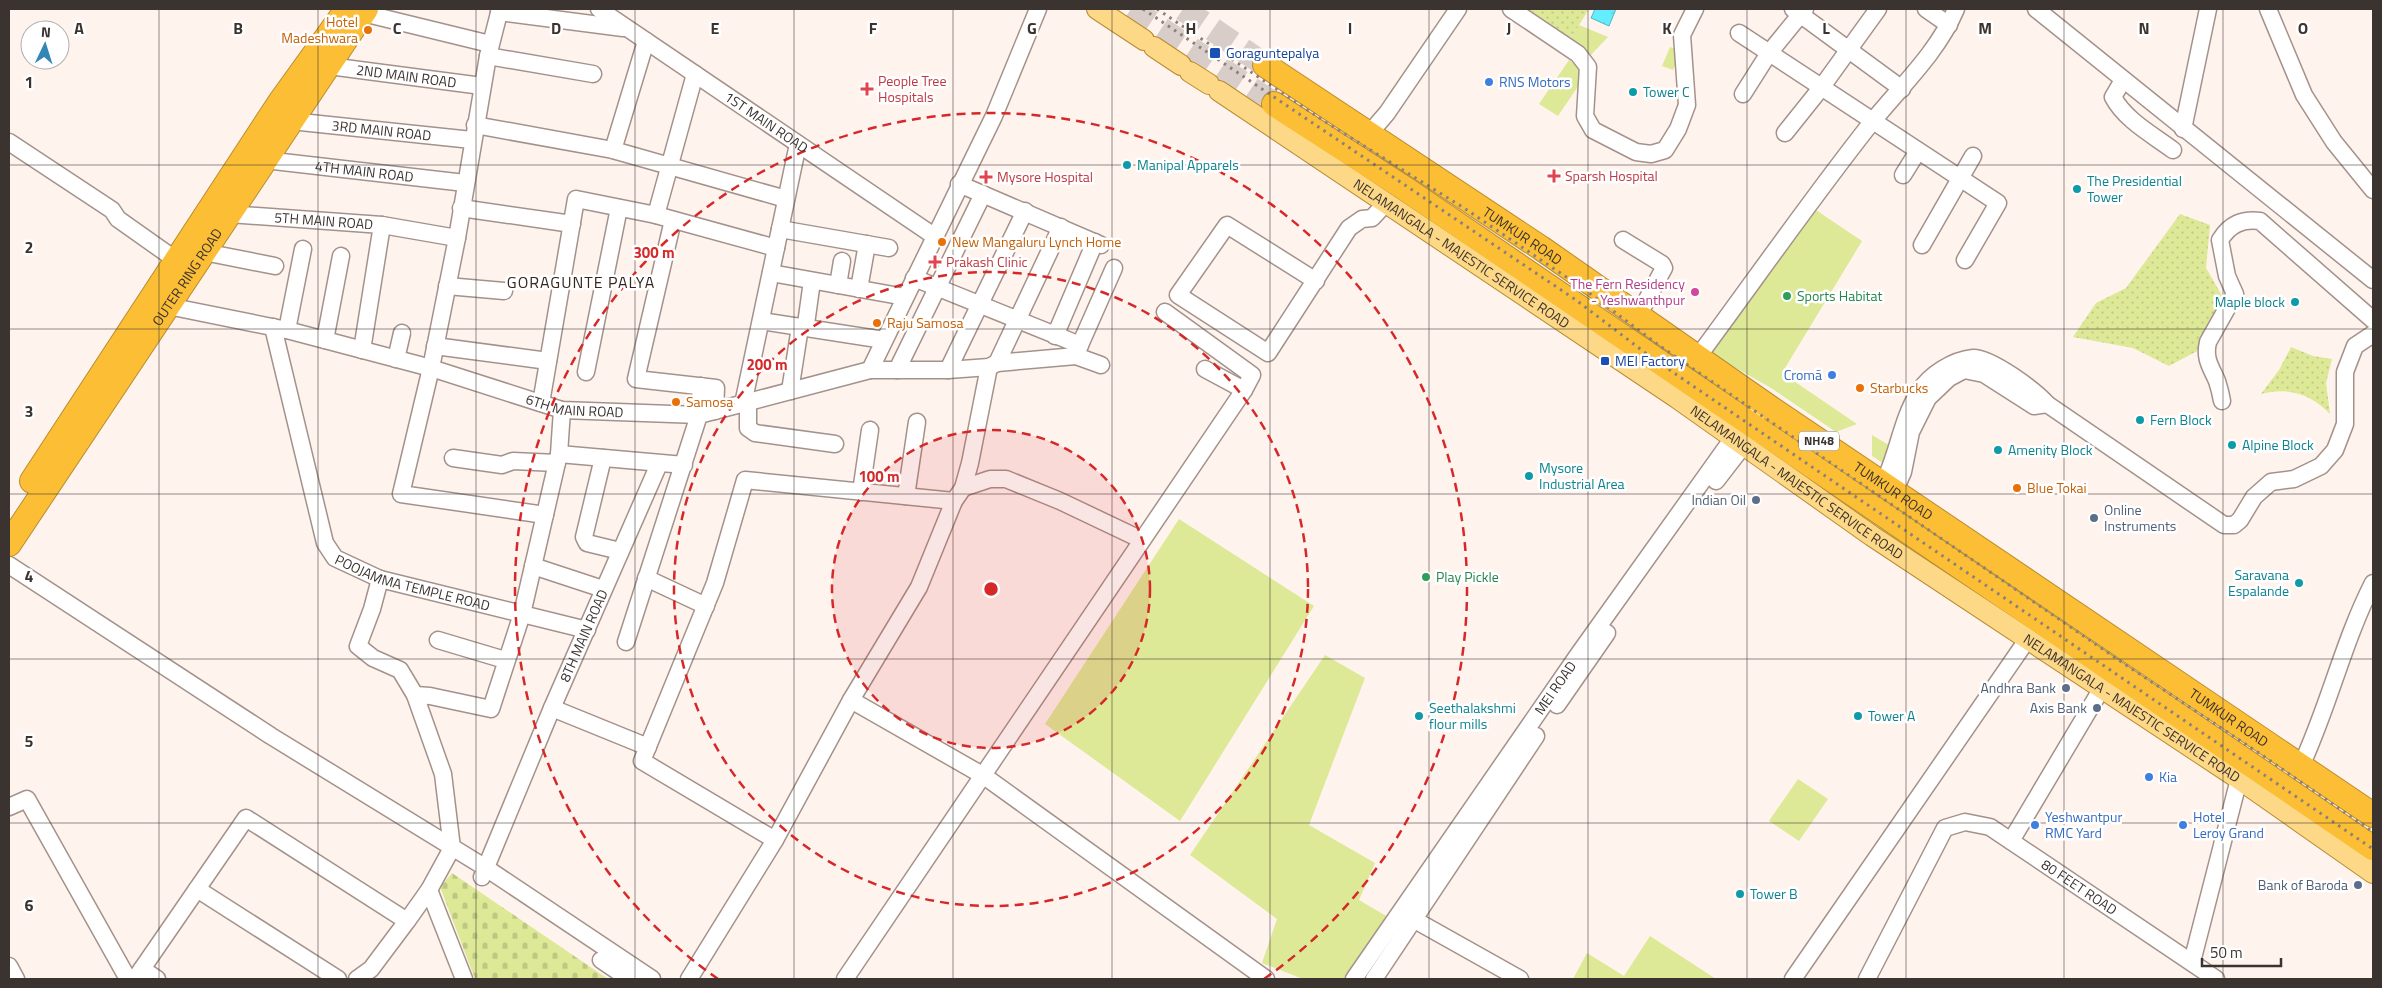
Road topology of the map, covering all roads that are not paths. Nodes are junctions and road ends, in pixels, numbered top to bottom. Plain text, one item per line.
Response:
1 (599, 9) edge
2 (1038, 9) edge
3 (1046, 9) edge
4 (1097, 9) edge
5 (1444, 9) edge
6 (1458, 9) edge
7 (1511, 9) edge
8 (1695, 9) edge
9 (1878, 9) edge
10 (1926, 9) edge
11 (1956, 9) edge
12 (2036, 9) edge
13 (2208, 9) edge
14 (2268, 9) edge
15 (359, 10) edge
16 (500, 11) edge
17 (1800, 11) edge
18 (1949, 25) junction
19 (628, 28) junction
20 (1738, 33) dead end
21 (646, 41) junction
22 (489, 50) junction
23 (1848, 50) junction
24 (1769, 54) junction
25 (329, 66) junction
26 (1265, 66) tunnel mouth
27 (593, 74) dead end
28 (695, 74) junction
29 (2123, 80) junction
30 (482, 86) junction
31 (1821, 88) junction
32 (1902, 89) junction
33 (1743, 94) dead end
34 (1274, 104) tunnel mouth
35 (1681, 105) dead end
36 (994, 116) junction
37 (291, 121) junction
38 (1872, 122) junction
39 (2183, 129) junction
40 (474, 133) junction
41 (1785, 133) dead end
42 (1369, 134) junction
43 (9, 142) edge
44 (798, 144) junction
45 (613, 150) junction
46 (2173, 150) dead end
47 (1660, 151) junction
48 (1918, 151) junction
49 (9, 155) edge
50 (1973, 156) dead end
51 (265, 160) junction
52 (670, 166) junction
53 (1903, 175) dead end
54 (1961, 178) junction
55 (464, 182) junction
56 (959, 184) junction
57 (2373, 190) edge
58 (983, 194) junction
59 (786, 199) junction
60 (1386, 203) junction
61 (461, 208) junction
62 (619, 208) junction
63 (1025, 212) junction
64 (229, 214) junction
65 (656, 215) junction
66 (118, 220) junction
67 (673, 220) junction
68 (572, 224) junction
69 (382, 225) junction
70 (1061, 227) junction
71 (780, 229) junction
72 (934, 236) junction
73 (456, 238) junction
74 (1623, 240) dead end
75 (867, 244) junction
76 (1922, 245) dead end
77 (776, 248) junction
78 (889, 248) dead end
79 (303, 249) dead end
80 (204, 252) junction
81 (341, 256) dead end
82 (176, 260) junction
83 (1965, 260) dead end
84 (842, 261) dead end
85 (275, 266) dead end
86 (1114, 268) dead end
87 (771, 273) junction
88 (914, 278) junction
89 (2373, 280) edge
90 (812, 281) junction
91 (1316, 281) junction
92 (838, 285) junction
93 (447, 286) junction
94 (936, 288) junction
95 (859, 289) junction
96 (504, 291) dead end
97 (904, 297) junction
98 (168, 306) junction
99 (979, 306) junction
100 (1165, 312) dead end
101 (1638, 316) junction
102 (1016, 320) junction
103 (761, 321) junction
104 (2373, 322) edge
105 (800, 328) junction
106 (280, 329) junction
107 (402, 333) dead end
108 (1055, 336) junction
109 (325, 340) junction
110 (884, 340) junction
111 (435, 346) junction
112 (362, 350) junction
113 (1078, 350) junction
114 (1697, 358) junction
115 (396, 359) junction
116 (548, 361) junction
117 (993, 365) junction
118 (1102, 365) dead end
119 (430, 368) junction
120 (1205, 369) dead end
121 (870, 370) junction
122 (896, 370) junction
123 (948, 370) junction
124 (586, 372) dead end
125 (701, 386) junction
126 (1244, 390) junction
127 (790, 391) junction
128 (2222, 401) dead end
129 (541, 403) junction
130 (746, 403) junction
131 (1770, 407) junction
132 (562, 410) junction
133 (715, 411) junction
134 (699, 415) junction
135 (917, 422) dead end
136 (870, 430) dead end
137 (1745, 433) junction
138 (836, 444) dead end
139 (453, 458) dead end
140 (558, 458) junction
141 (603, 458) junction
142 (660, 464) junction
143 (684, 465) junction
144 (1889, 488) junction
145 (861, 492) junction
146 (958, 494) junction
147 (906, 496) junction
148 (545, 515) junction
149 (9, 516) edge
150 (1142, 540) junction
151 (9, 544) edge
152 (620, 551) junction
153 (9, 565) edge
154 (533, 566) junction
155 (9, 574) edge
156 (646, 578) junction
157 (380, 579) junction
158 (2373, 583) edge
159 (603, 589) junction
160 (706, 606) junction
161 (522, 614) junction
162 (98, 628) junction
163 (586, 630) junction
164 (438, 640) dead end
165 (2027, 640) junction
166 (626, 642) dead end
167 (506, 660) junction
168 (2102, 688) junction
169 (415, 695) junction
170 (851, 700) junction
171 (552, 708) junction
172 (648, 747) junction
173 (2301, 766) junction
174 (984, 776) junction
175 (2239, 779) junction
176 (9, 807) edge
177 (2373, 815) edge
178 (775, 840) junction
179 (2011, 841) junction
180 (2373, 848) edge
181 (449, 852) junction
182 (484, 873) junction
183 (2373, 873) edge
184 (197, 889) junction
185 (428, 890) junction
186 (1413, 919) junction
187 (407, 921) junction
188 (558, 923) junction
189 (2192, 962) junction
190 (9, 966) edge
191 (138, 974) edge
192 (373, 974) edge
193 (16, 979) edge
194 (128, 979) edge
195 (157, 979) edge
196 (338, 979) edge
197 (357, 979) edge
198 (464, 979) edge
199 (629, 979) edge
200 (652, 979) edge
201 (689, 979) edge
202 (845, 979) edge
203 (1266, 979) edge
204 (1354, 979) edge
205 (1374, 979) edge
206 (1520, 979) edge
207 (1793, 979) edge
208 (1867, 979) edge
209 (2216, 979) edge

1 - 19 street, 1ST MAIN ROAD
2 - 36 street
3 - 36 street
4 - 60 main road, NELAMANGALA - MAJESTIC SERVICE ROAD
5 - 42 street
6 - 42 street
7 - 47 street
8 - 47 street
9 - 23 street
10 - 18 street
11 - 18 street
12 - 29 street
13 - 39 street
14 - 57 street
15 - 22 street
15 - 25 highway, OUTER RING ROAD
15 - 82 highway, OUTER RING ROAD
16 - 19 street
16 - 22 street
17 - 23 street
17 - 24 street
18 - 32 street
19 - 21 street, 1ST MAIN ROAD
20 - 24 street
21 - 28 street, 1ST MAIN ROAD
21 - 45 street
22 - 27 street
22 - 30 street
23 - 31 street
23 - 32 street
24 - 31 street
24 - 33 street
25 - 30 street, 2ND MAIN ROAD
25 - 37 highway, OUTER RING ROAD
26 - 42 highway, TUMKUR ROAD / NH48
28 - 44 street, 1ST MAIN ROAD
28 - 52 street
29 - 39 street
29 - 46 street
30 - 40 street
31 - 38 street
31 - 41 street
32 - 38 street
34 - 137 highway, TUMKUR ROAD / NH48
35 - 47 street
36 - 56 street
37 - 40 street, 3RD MAIN ROAD
37 - 51 highway, OUTER RING ROAD
38 - 48 street
38 - 114 street
39 - 89 street
40 - 45 street, 3RD MAIN ROAD
40 - 55 street
42 - 101 highway, TUMKUR ROAD / NH48
43 - 66 street
44 - 59 street
44 - 72 street, 1ST MAIN ROAD
45 - 52 street, 3RD MAIN ROAD
48 - 53 street
48 - 54 street
49 - 66 street
50 - 54 street
51 - 55 street, 4TH MAIN ROAD
51 - 64 highway, OUTER RING ROAD
52 - 59 street, 3RD MAIN ROAD
52 - 65 street
54 - 76 street
54 - 83 street
55 - 61 street
56 - 58 street
56 - 72 street
58 - 63 street
58 - 94 street
59 - 71 street
60 - 91 street
60 - 137 main road, NELAMANGALA - MAJESTIC SERVICE ROAD
61 - 68 street
61 - 73 street
62 - 65 street
62 - 68 street
62 - 124 street
63 - 70 street
63 - 99 street
64 - 69 street, 5TH MAIN ROAD
64 - 80 highway, OUTER RING ROAD
65 - 67 street
66 - 82 street
67 - 77 street
67 - 125 street
68 - 116 street
69 - 73 street
69 - 112 street, 5TH MAIN ROAD
70 - 102 street
70 - 108 street
71 - 75 street
71 - 77 street
72 - 88 street
73 - 93 street
74 - 101 street
75 - 78 street
75 - 95 street
77 - 87 street
79 - 106 street
80 - 85 street
80 - 98 highway, OUTER RING ROAD
81 - 109 street
82 - 149 highway, OUTER RING ROAD
84 - 92 street
86 - 113 street
87 - 90 street
87 - 103 street
88 - 94 street
88 - 97 street
90 - 92 street
90 - 105 street
91 - 91 street
92 - 95 street
93 - 96 street
93 - 111 street
94 - 99 street
94 - 122 street
95 - 97 street
97 - 110 street
98 - 106 street, 6TH MAIN ROAD
98 - 151 highway, OUTER RING ROAD
99 - 102 street
99 - 123 street
100 - 126 street
101 - 114 highway, TUMKUR ROAD / NH48
102 - 108 street
102 - 117 street
103 - 105 street
103 - 130 street
104 - 128 street
104 - 144 street
105 - 110 street
105 - 127 street
106 - 109 street, 6TH MAIN ROAD
106 - 157 street, POOJAMMA TEMPLE ROAD
107 - 115 street
108 - 113 street
109 - 112 street, 6TH MAIN ROAD
110 - 121 street
111 - 116 street
111 - 119 street
112 - 115 street, 6TH MAIN ROAD
113 - 117 street, 6TH MAIN ROAD
113 - 118 street
114 - 131 highway, TUMKUR ROAD / NH48
115 - 119 street, 6TH MAIN ROAD
116 - 129 street
117 - 123 street, 6TH MAIN ROAD
117 - 146 street
119 - 129 street, 6TH MAIN ROAD
119 - 148 street
120 - 126 street
121 - 122 street, 6TH MAIN ROAD
121 - 127 street, 6TH MAIN ROAD
122 - 123 street, 6TH MAIN ROAD
125 - 133 street
125 - 134 street
126 - 150 street
127 - 130 street, 6TH MAIN ROAD
129 - 132 street, 6TH MAIN ROAD
130 - 133 street, 6TH MAIN ROAD
130 - 138 street
131 - 137 street, MEI ROAD
131 - 144 highway, TUMKUR ROAD / NH48
132 - 134 street, 6TH MAIN ROAD
132 - 140 street
133 - 134 street, 6TH MAIN ROAD
134 - 143 street
135 - 147 street
136 - 145 street
137 - 165 main road, NELAMANGALA - MAJESTIC SERVICE ROAD
137 - 180 highway, TUMKUR ROAD / NH48
137 - 186 street, MEI ROAD
137 - 204 street, MEI ROAD
139 - 140 street
140 - 141 street
140 - 148 street
141 - 142 street
141 - 152 street
142 - 143 street
142 - 152 street, 8TH MAIN ROAD
143 - 156 street
144 - 173 highway, TUMKUR ROAD / NH48
145 - 147 street
145 - 160 street
146 - 147 street
146 - 150 street
146 - 170 street
148 - 154 street
150 - 174 street
152 - 159 street, 8TH MAIN ROAD
153 - 162 street
154 - 159 street
154 - 161 street
155 - 162 street
156 - 160 street
156 - 166 street
157 - 161 street, POOJAMMA TEMPLE ROAD
157 - 169 street
158 - 173 street
159 - 163 street, 8TH MAIN ROAD
160 - 172 street
161 - 163 street, POOJAMMA TEMPLE ROAD
161 - 167 street
162 - 181 street
163 - 171 street, 8TH MAIN ROAD
164 - 167 street
165 - 168 main road, NELAMANGALA - MAJESTIC SERVICE ROAD
165 - 207 street
167 - 169 street
168 - 175 main road, NELAMANGALA - MAJESTIC SERVICE ROAD
168 - 179 street
169 - 181 street
170 - 174 street
170 - 178 street
171 - 172 street
171 - 182 street, 8TH MAIN ROAD
172 - 178 street
173 - 177 highway, TUMKUR ROAD / NH48
174 - 202 street
174 - 203 street
175 - 183 main road, NELAMANGALA - MAJESTIC SERVICE ROAD
175 - 189 street
176 - 194 street
178 - 201 street
179 - 189 street, 80 FEET ROAD
179 - 208 street, 80 FEET ROAD
181 - 182 street
181 - 185 street
182 - 188 street
184 - 187 street
184 - 191 street
184 - 196 street
185 - 187 street
185 - 198 street
186 - 205 street, MEI ROAD
186 - 206 street
187 - 192 street
188 - 199 street
188 - 200 street
189 - 209 street
190 - 193 street
191 - 195 street
192 - 197 street

